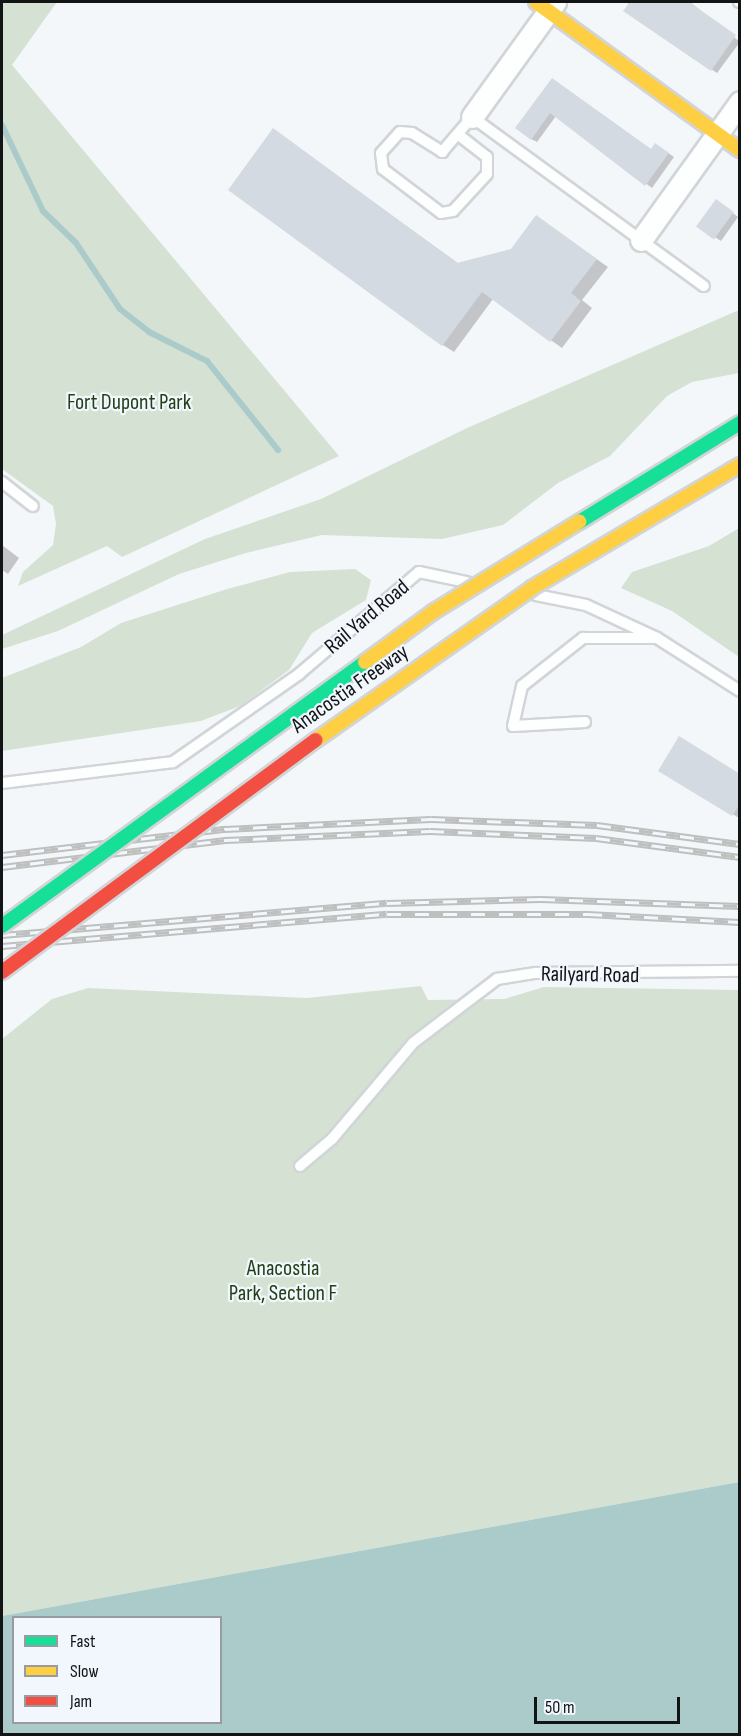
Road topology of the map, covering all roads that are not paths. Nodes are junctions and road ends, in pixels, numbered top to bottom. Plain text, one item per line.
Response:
1 (546, 5) edge
2 (740, 102) edge
3 (472, 117) junction
4 (717, 133) junction
5 (460, 136) junction
6 (740, 150) edge
7 (641, 240) junction
8 (704, 286) dead end
9 (740, 423) edge
10 (740, 465) edge
11 (2, 482) edge
12 (33, 506) dead end
13 (657, 638) junction
14 (740, 691) edge
15 (585, 722) dead end
16 (2, 783) edge
17 (2, 926) edge
18 (740, 971) edge
19 (2, 972) edge
20 (300, 1166) dead end

1 - 3 street
1 - 4 main road
2 - 4 street
3 - 5 lane
3 - 7 lane
4 - 6 main road
4 - 7 street
5 - 5 lane
7 - 8 lane
9 - 17 main road, Anacostia Freeway, bridge
10 - 19 main road, Anacostia Freeway, bridge
11 - 12 lane
13 - 14 lane, Rail Yard Road
13 - 15 lane
13 - 16 lane, Rail Yard Road
18 - 20 lane, Railyard Road

